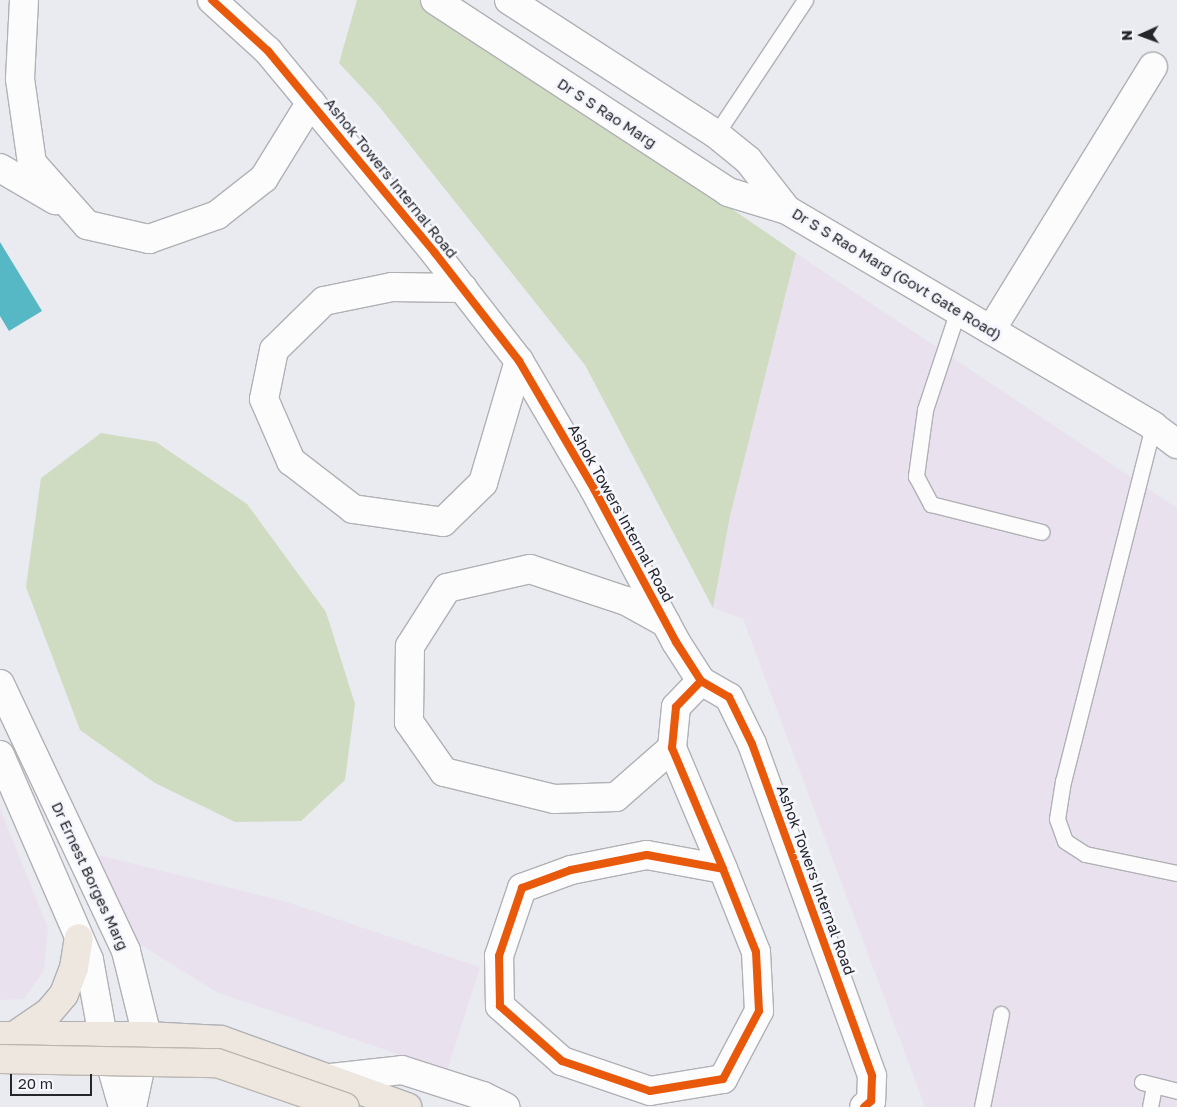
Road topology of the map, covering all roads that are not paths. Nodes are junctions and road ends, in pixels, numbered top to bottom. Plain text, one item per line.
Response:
1 (24, 0) edge
2 (212, 0) edge
3 (435, 0) edge
4 (509, 0) edge
5 (805, 0) edge
6 (1153, 67) dead end
7 (310, 102) junction
8 (716, 134) junction
9 (0, 168) edge
10 (788, 210) junction
11 (75, 212) junction
12 (463, 288) junction
13 (958, 310) junction
14 (991, 330) junction
15 (519, 361) junction
16 (1153, 426) junction
17 (1177, 444) edge
18 (1042, 532) dead end
19 (666, 623) junction
20 (701, 681) junction
21 (0, 684) edge
22 (672, 748) junction
23 (0, 755) edge
24 (723, 869) junction
25 (1177, 873) edge
26 (84, 949) junction
27 (126, 951) junction
28 (1001, 1014) dead end
29 (7, 1036) edge
30 (103, 1036) junction
31 (147, 1036) junction
32 (0, 1059) edge
33 (0, 1076) edge
34 (331, 1078) junction
35 (1177, 1090) edge
36 (123, 1107) edge
37 (132, 1107) edge
38 (303, 1107) edge
39 (345, 1107) edge
40 (407, 1107) edge
41 (506, 1107) edge
42 (864, 1107) edge
43 (982, 1107) edge
44 (1150, 1107) edge

1 - 11 street
2 - 7 street, Ashok Towers Internal Road
3 - 10 street, Dr S S Rao Marg
4 - 8 street, Dr S S Rao Marg (Govt Gate Road)
5 - 8 lane
6 - 14 street
7 - 11 street
7 - 12 street, Ashok Towers Internal Road
8 - 10 street, Dr S S Rao Marg (Govt Gate Road)
9 - 11 street
10 - 13 street, Dr S S Rao Marg (Govt Gate Road)
12 - 15 street, Ashok Towers Internal Road
12 - 15 street
13 - 14 street, Dr S S Rao Marg (Govt Gate Road)
13 - 18 lane
14 - 16 street, Dr S S Rao Marg (Govt Gate Road)
15 - 19 street, Ashok Towers Internal Road
16 - 17 street, Dr S S Rao Marg (Govt Gate Road)
16 - 25 lane
19 - 20 street, Ashok Towers Internal Road
19 - 22 street
20 - 22 street
20 - 42 street, Ashok Towers Internal Road
21 - 27 street, Dr Ernest Borges Marg
22 - 24 street
23 - 26 street
24 - 24 street
26 - 27 street
26 - 29 highway
26 - 30 street
27 - 31 street, Dr Ernest Borges Marg
28 - 43 lane
29 - 30 highway
30 - 31 highway
30 - 36 street
31 - 34 highway
31 - 37 street, Dr Ernest Borges Marg
32 - 39 highway, bridge
33 - 38 highway
34 - 40 highway
34 - 41 street
35 - 44 lane

